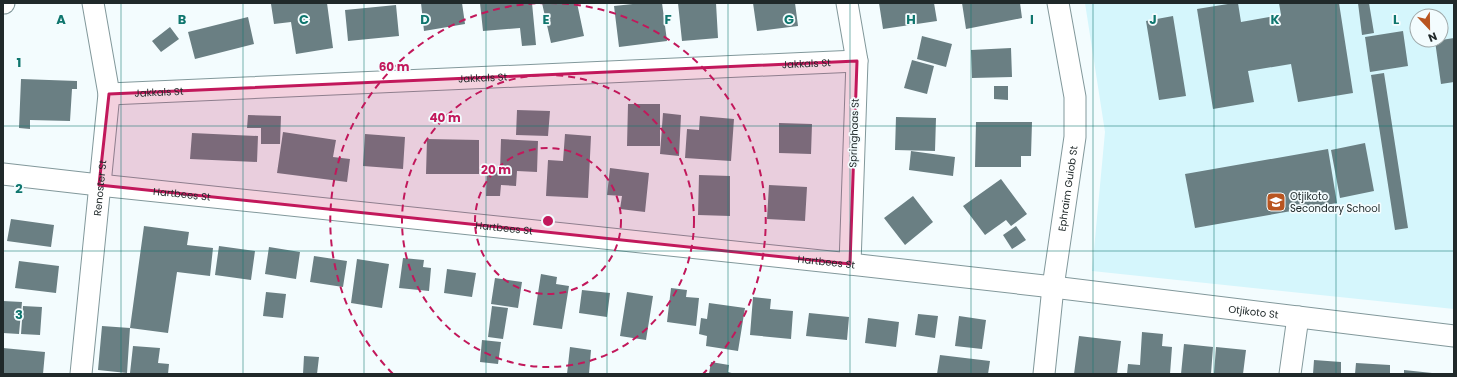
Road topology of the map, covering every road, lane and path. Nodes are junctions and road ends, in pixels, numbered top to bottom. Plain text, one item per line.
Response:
1 (94, 3) edge
2 (847, 3) edge
3 (1058, 3) edge
4 (857, 61) junction
5 (109, 94) junction
6 (3, 174) edge
7 (99, 185) junction
8 (850, 264) junction
9 (1053, 287) junction
10 (1298, 317) junction
11 (1454, 336) edge
12 (81, 374) edge
13 (1044, 374) edge
14 (1290, 374) edge

1 - 5 street, Renoster St
2 - 4 street, Springhaas St
3 - 9 street, Ephraim Guiob St
4 - 5 street, Jakkals St
4 - 8 street, Springhaas St
5 - 7 street, Renoster St
6 - 7 street, Hartbees St
7 - 8 street, Hartbees St
7 - 12 street, Renoster St
8 - 9 street, Hartbees St
9 - 10 street, Otjikoto St
9 - 13 street, Ephraim Guiob St
10 - 11 street, Otjikoto St
10 - 14 street

